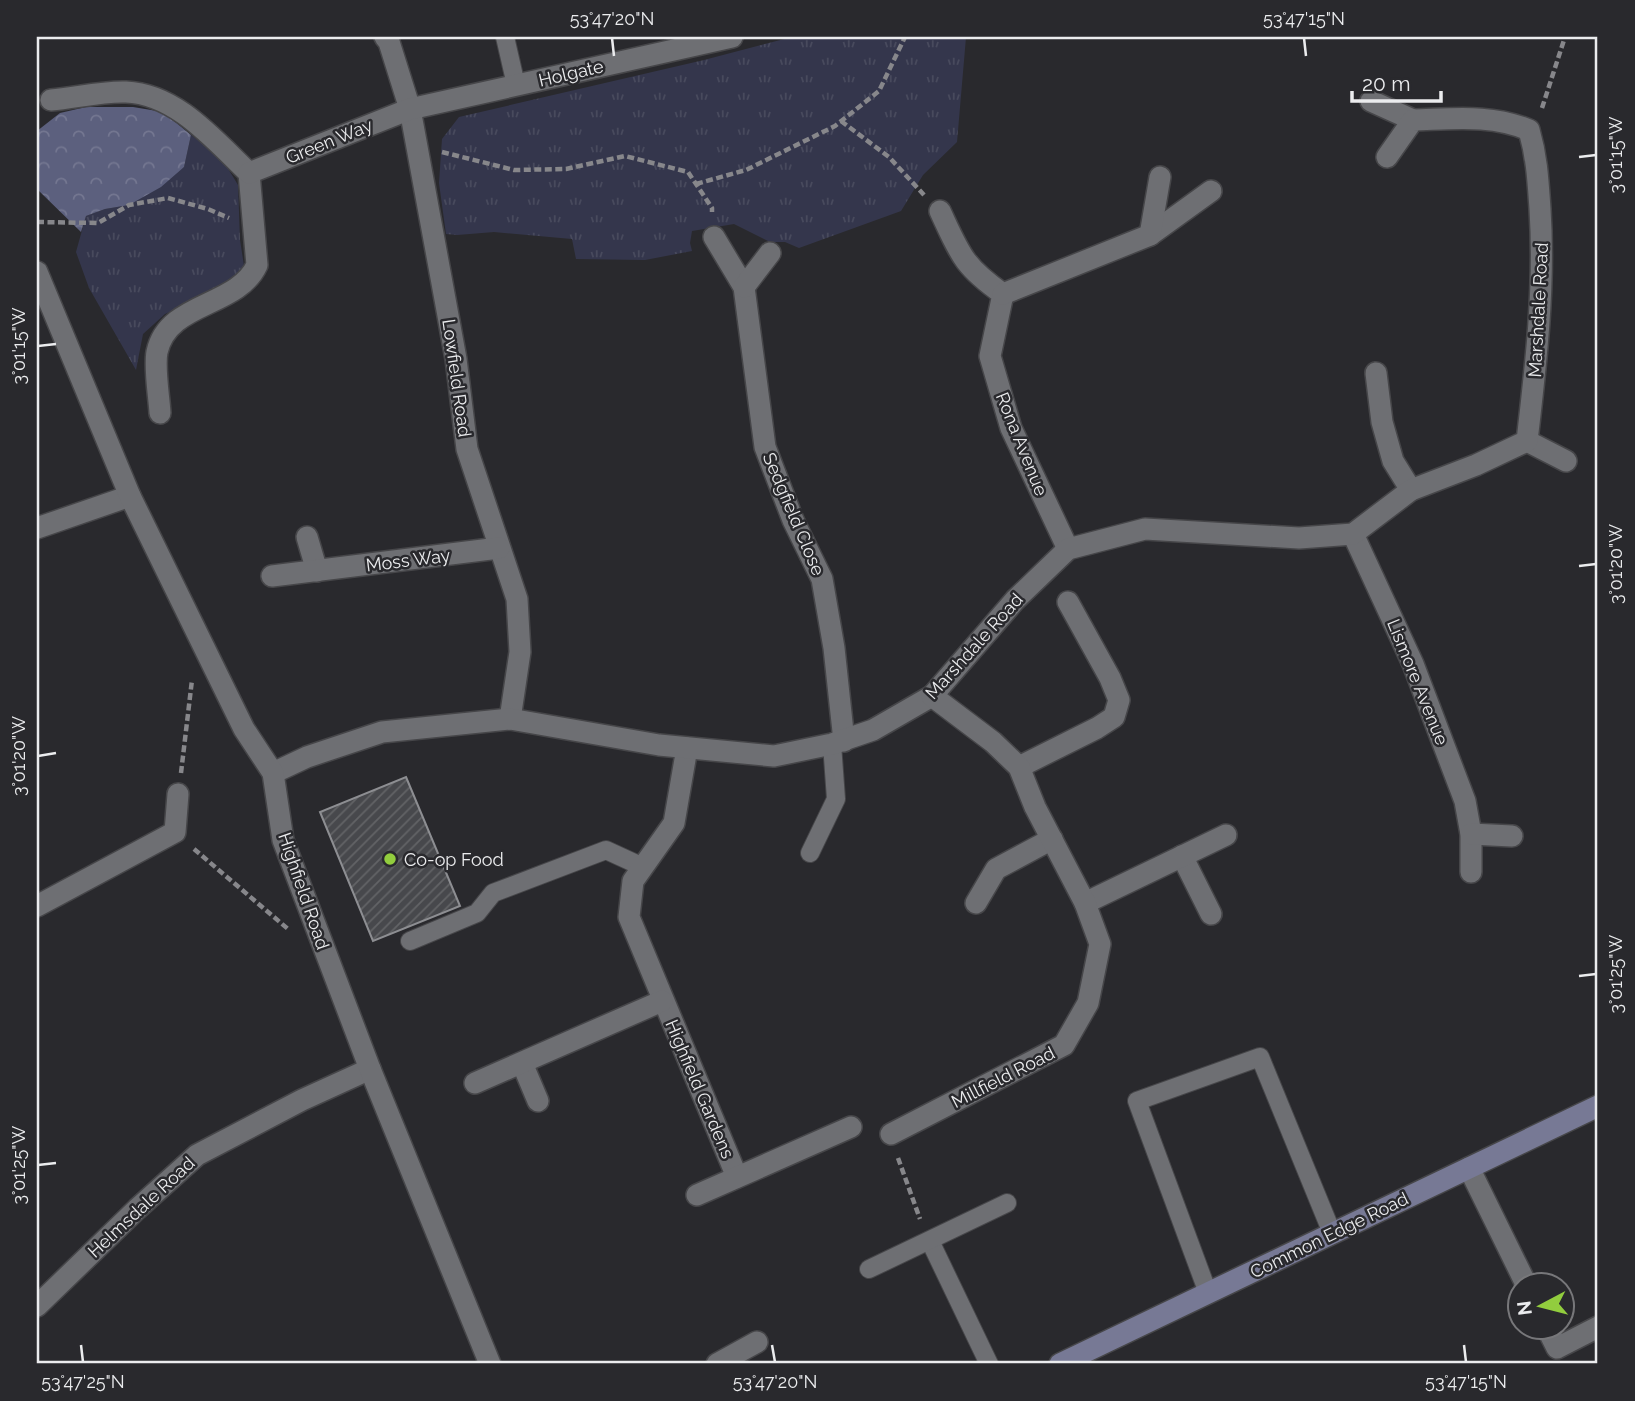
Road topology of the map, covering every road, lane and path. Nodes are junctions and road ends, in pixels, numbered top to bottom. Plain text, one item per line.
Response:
1 (385, 37) edge
2 (505, 37) edge
3 (733, 37) edge
4 (905, 37) edge
5 (1565, 37) edge
6 (516, 85) junction
7 (51, 100) dead end
8 (1371, 101) dead end
9 (410, 108) junction
10 (1413, 120) junction
11 (841, 121) junction
12 (1529, 130) junction
13 (417, 148) junction
14 (1387, 157) dead end
15 (249, 173) junction
16 (1160, 177) dead end
17 (696, 184) junction
18 (1211, 191) dead end
19 (940, 211) joint
20 (37, 222) edge
21 (255, 230) junction
22 (1150, 235) junction
23 (714, 237) joint
24 (770, 253) dead end
25 (37, 272) edge
26 (744, 287) junction
27 (1003, 294) junction
28 (1376, 373) dead end
29 (160, 413) dead end
30 (1527, 441) junction
31 (1566, 461) dead end
32 (1411, 489) junction
33 (130, 496) junction
34 (37, 527) edge
35 (1353, 534) junction
36 (307, 537) dead end
37 (499, 548) junction
38 (1068, 549) junction
39 (317, 571) junction
40 (272, 576) dead end
41 (1068, 603) dead end
42 (197, 633) junction
43 (932, 696) junction
44 (510, 719) junction
45 (838, 743) junction
46 (687, 748) junction
47 (1019, 767) junction
48 (274, 774) junction
49 (178, 794) joint
50 (175, 832) junction
51 (1471, 834) junction
52 (1226, 835) dead end
53 (1512, 836) dead end
54 (1052, 839) junction
55 (810, 853) dead end
56 (1182, 856) junction
57 (643, 867) junction
58 (1471, 872) dead end
59 (976, 903) dead end
60 (1085, 903) junction
61 (37, 906) edge
62 (1211, 914) dead end
63 (289, 930) dead end
64 (410, 941) dead end
65 (662, 1001) junction
66 (522, 1063) junction
67 (370, 1069) junction
68 (475, 1083) dead end
69 (538, 1101) dead end
70 (1598, 1106) edge
71 (851, 1127) dead end
72 (891, 1134) joint
73 (1469, 1168) junction
74 (737, 1177) junction
75 (697, 1195) dead end
76 (1007, 1203) dead end
77 (1332, 1233) junction
78 (930, 1241) junction
79 (869, 1269) dead end
80 (1520, 1272) edge
81 (1208, 1293) junction
82 (37, 1306) edge
83 (1598, 1327) edge
84 (1576, 1338) edge
85 (757, 1342) dead end
86 (1554, 1342) edge
87 (1569, 1342) edge
88 (1091, 1358) edge
89 (490, 1364) edge
90 (718, 1364) edge
91 (989, 1364) edge
92 (1060, 1364) edge

1 - 9 street, Lowfield Road
2 - 6 lane
3 - 6 street, Holgate
4 - 11 path
5 - 12 path
6 - 9 street, Holgate
7 - 15 street
8 - 10 street
9 - 13 street, Lowfield Road
9 - 15 street, Green Way
10 - 12 street
10 - 14 street
11 - 17 path
11 - 19 path
12 - 30 street, Marshdale Road
13 - 17 path
13 - 37 street, Lowfield Road
15 - 21 street
16 - 22 street
17 - 23 path
18 - 22 street
19 - 27 street
20 - 21 path
21 - 29 street
22 - 27 street
23 - 26 street, Sedgfield Close
24 - 26 street
25 - 33 street, Highfield Road
26 - 45 street, Sedgfield Close
27 - 38 street, Rona Avenue
28 - 32 street
30 - 31 street
30 - 32 street
32 - 35 street
33 - 34 street
33 - 42 street, Highfield Road
35 - 38 street, Marshdale Road
35 - 51 street, Lismore Avenue
36 - 39 street
37 - 39 street, Moss Way
37 - 44 street, Lowfield Road
38 - 43 street, Marshdale Road
39 - 40 street, Moss Way
41 - 47 street
42 - 48 street, Highfield Road
42 - 49 path
43 - 45 street, Marshdale Road
43 - 47 street, Millfield Road
44 - 46 street, Marshdale Road
44 - 48 street, Marshdale Road
45 - 46 street, Marshdale Road
45 - 55 lane
46 - 57 street, Highfield Gardens
47 - 54 street, Millfield Road
48 - 67 street, Highfield Road
49 - 50 street
50 - 61 street
50 - 63 path
51 - 53 street
51 - 58 street, Lismore Avenue
52 - 56 street
54 - 59 street
54 - 60 street, Millfield Road
56 - 60 street
56 - 62 street
57 - 64 lane
57 - 65 street, Highfield Gardens
60 - 72 street, Millfield Road
65 - 66 street, Highfield Gardens
65 - 74 street, Highfield Gardens
66 - 68 street, Highfield Gardens
66 - 69 street
67 - 82 street, Helmsdale Road
67 - 89 street, Highfield Road
70 - 73 main road, Common Edge Road
71 - 74 street, Highfield Gardens
72 - 78 path
73 - 77 main road, Common Edge Road
73 - 80 street
74 - 75 street, Highfield Gardens
76 - 78 lane
77 - 81 main road, Common Edge Road
77 - 81 lane
78 - 79 lane
78 - 91 lane
81 - 88 main road, Common Edge Road
83 - 84 street
85 - 90 street
86 - 87 street
88 - 92 main road, Common Edge Road

